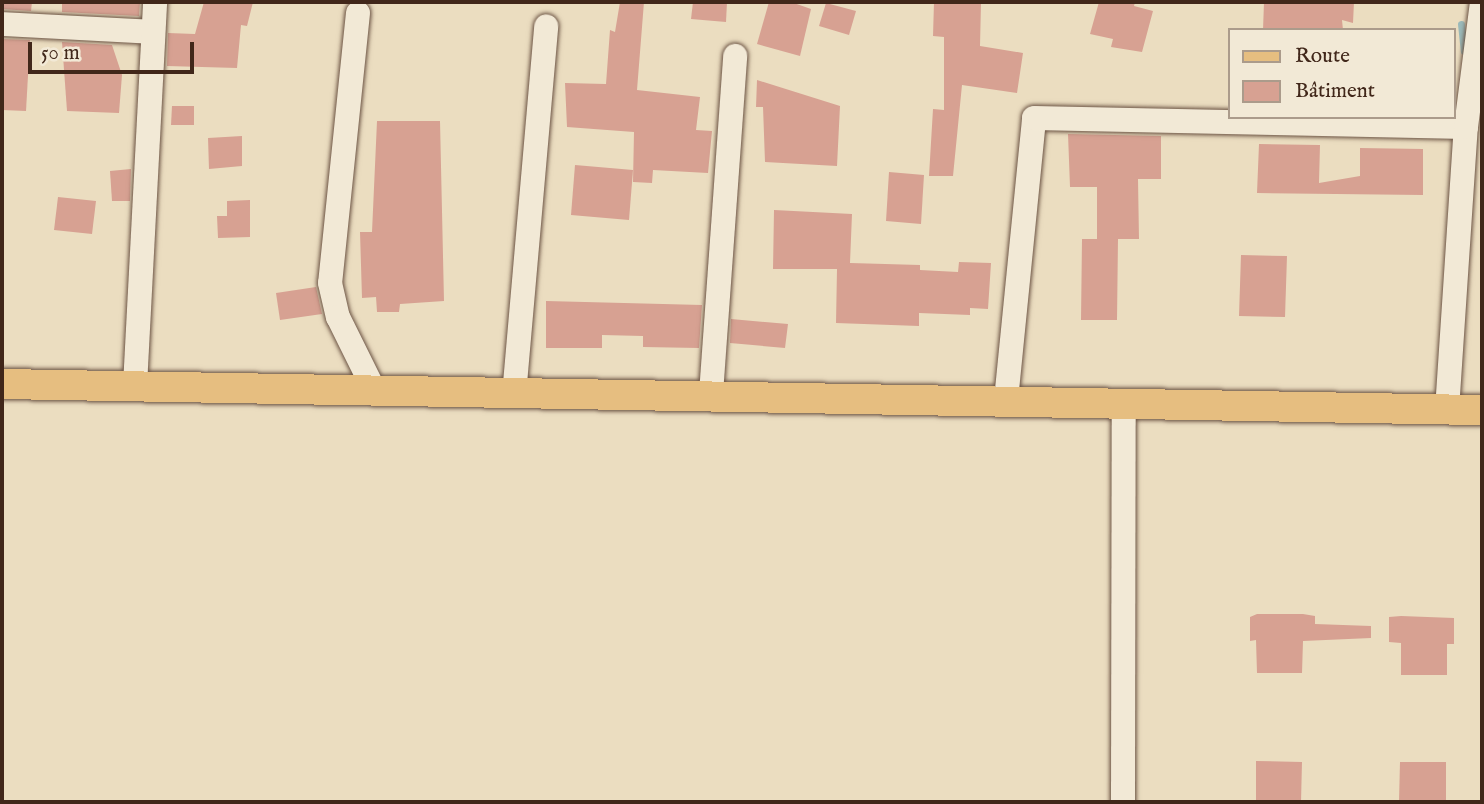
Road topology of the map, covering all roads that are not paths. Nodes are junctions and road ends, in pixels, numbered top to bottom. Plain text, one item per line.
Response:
1 (155, 2) edge
2 (1482, 2) edge
3 (358, 13) dead end
4 (2, 24) edge
5 (546, 26) dead end
6 (153, 32) junction
7 (735, 56) dead end
8 (1466, 127) junction
9 (2, 383) edge
10 (135, 386) junction
11 (375, 392) junction
12 (710, 394) junction
13 (514, 395) junction
14 (1006, 400) junction
15 (1124, 402) junction
16 (1447, 410) junction
17 (1482, 410) edge
18 (1123, 802) edge

1 - 6 street
2 - 8 street
3 - 11 street
4 - 6 street
5 - 13 street
6 - 10 street
7 - 12 street
8 - 14 street
8 - 16 street
9 - 10 main road
10 - 11 main road
11 - 13 main road
12 - 13 main road
12 - 14 main road
14 - 15 main road
15 - 16 main road
15 - 18 street
16 - 17 main road

